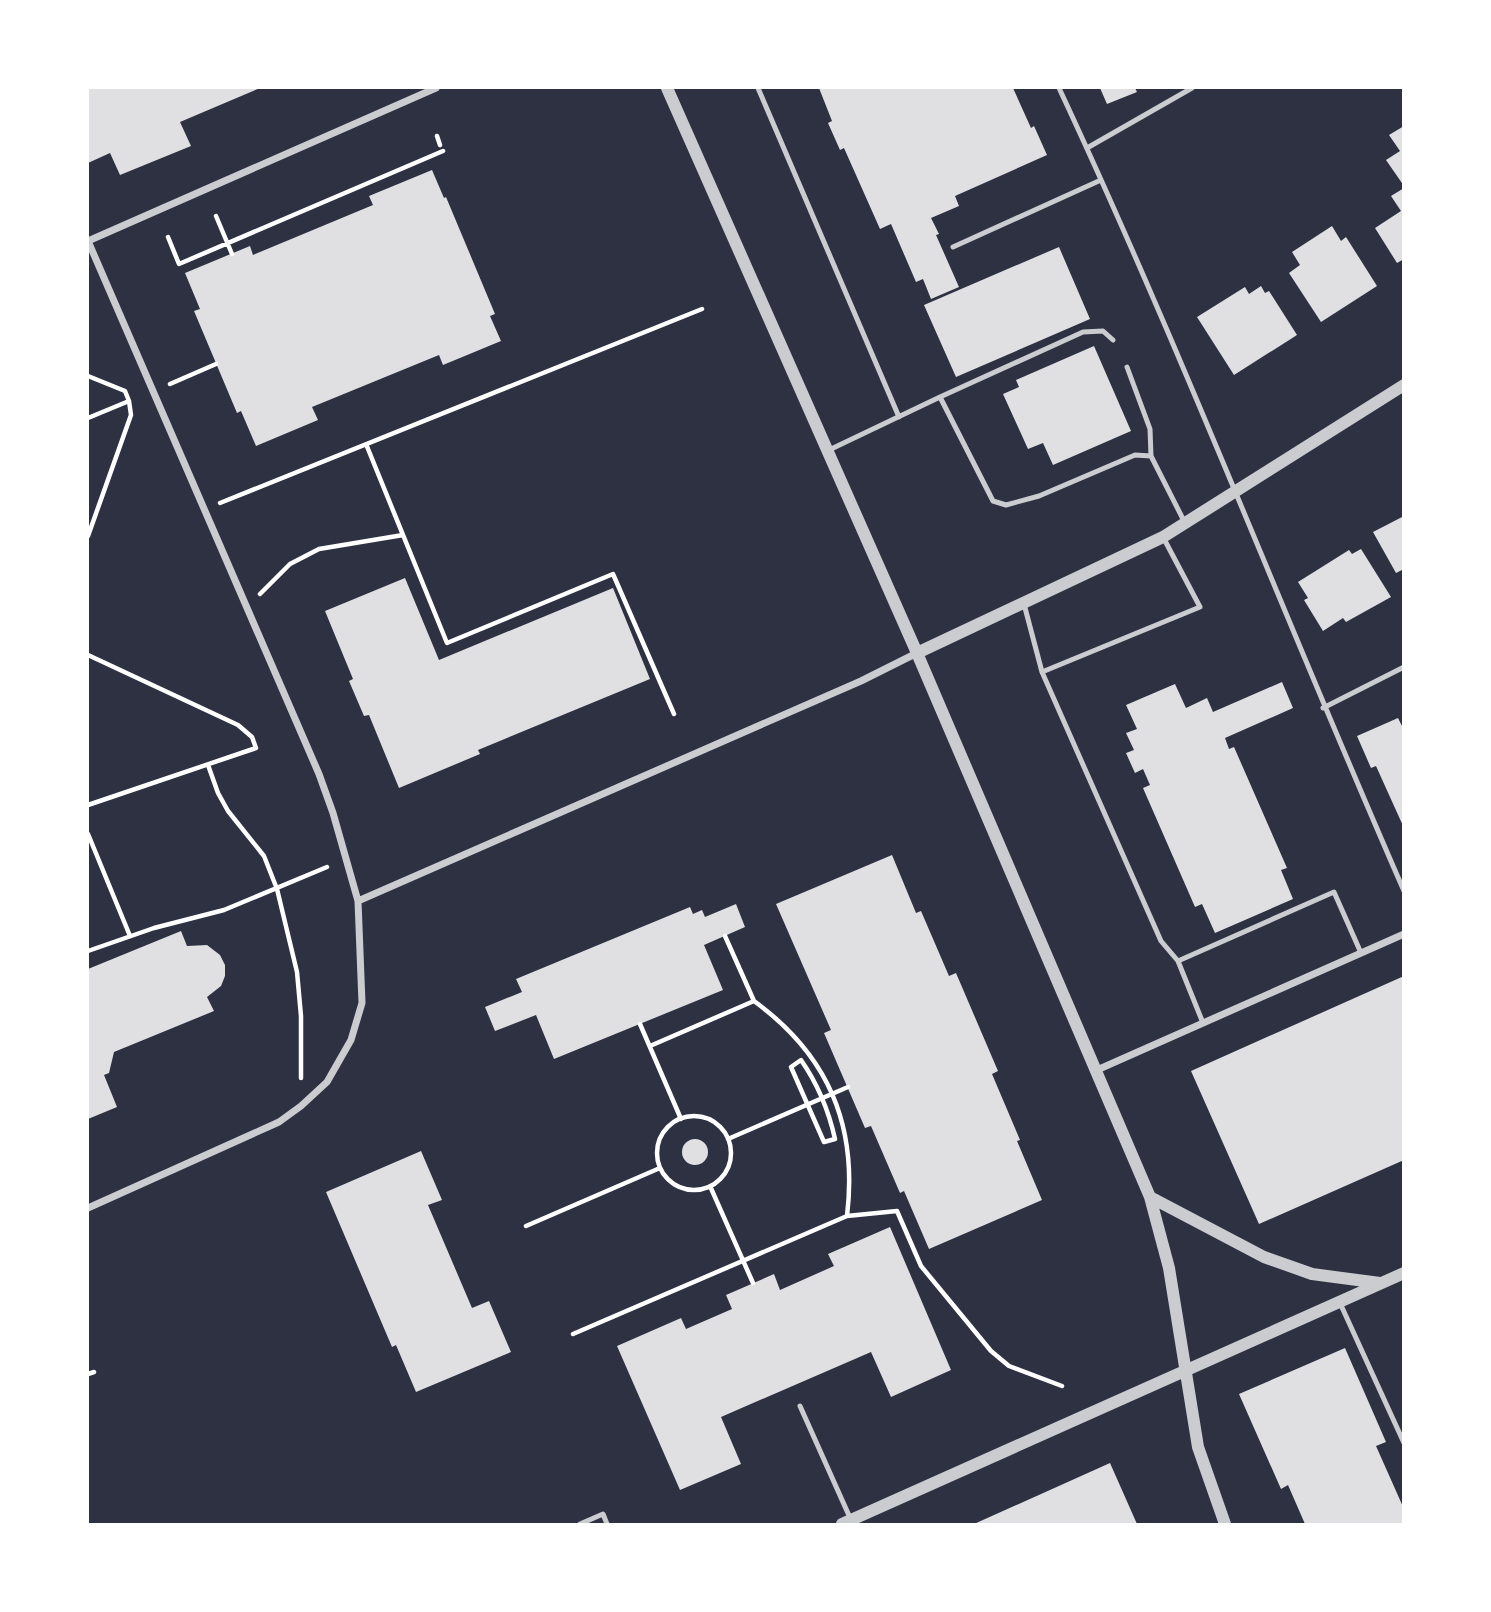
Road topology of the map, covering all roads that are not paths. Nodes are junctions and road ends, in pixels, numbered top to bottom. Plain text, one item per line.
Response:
1 (436, 88) edge
2 (667, 88) edge
3 (758, 88) edge
4 (1059, 88) edge
5 (1192, 88) edge
6 (1087, 148) junction
7 (1101, 180) junction
8 (88, 241) edge
9 (953, 247) dead end
10 (1113, 340) dead end
11 (1127, 367) dead end
12 (1404, 385) edge
13 (940, 397) junction
14 (899, 417) junction
15 (828, 451) junction
16 (1151, 456) junction
17 (1234, 492) junction
18 (1185, 523) junction
19 (1163, 537) junction
20 (1024, 604) junction
21 (917, 653) junction
22 (1404, 667) edge
23 (1042, 673) junction
24 (1324, 708) junction
25 (1404, 891) edge
26 (358, 901) junction
27 (1404, 934) edge
28 (1361, 953) junction
29 (1178, 961) junction
30 (1203, 1023) junction
31 (1097, 1070) junction
32 (1150, 1197) junction
33 (88, 1208) edge
34 (1404, 1273) edge
35 (1381, 1283) junction
36 (1340, 1302) junction
37 (1187, 1371) junction
38 (800, 1406) dead end
39 (1404, 1443) edge
40 (846, 1522) edge
41 (580, 1524) edge
42 (607, 1524) edge
43 (1225, 1524) edge

1 - 8 street
2 - 15 street
3 - 14 lane
4 - 6 lane
5 - 6 lane
6 - 7 lane
7 - 9 lane
7 - 17 lane
8 - 26 street
10 - 13 lane
11 - 16 lane
12 - 17 street
13 - 14 lane
13 - 16 lane
14 - 15 lane
15 - 21 street
16 - 18 lane
17 - 18 street
17 - 24 lane
18 - 19 street
19 - 20 street
19 - 23 lane
20 - 21 street
20 - 23 lane
21 - 26 street
21 - 31 street
22 - 24 lane
23 - 29 lane
24 - 25 lane
26 - 33 street
27 - 28 street
28 - 29 lane
28 - 30 street
29 - 30 lane
30 - 31 street
31 - 32 street
32 - 35 street
32 - 37 street
34 - 35 street
35 - 36 street
36 - 37 street
36 - 39 lane
37 - 40 street
37 - 43 street
38 - 40 lane
41 - 42 lane

